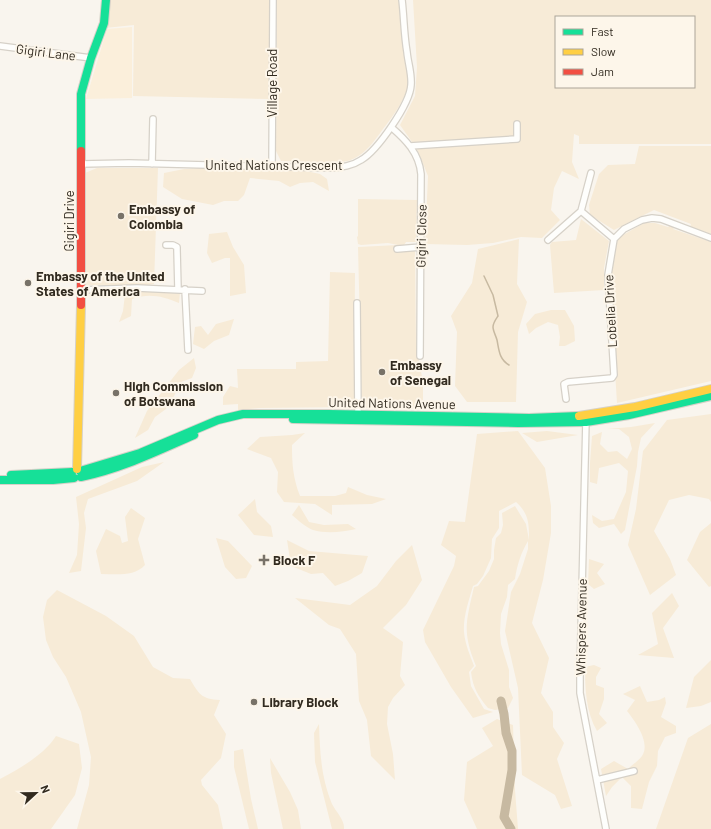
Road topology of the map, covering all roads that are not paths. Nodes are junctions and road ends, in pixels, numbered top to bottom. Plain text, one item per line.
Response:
1 (106, 0) edge
2 (273, 0) edge
3 (402, 0) edge
4 (0, 46) edge
5 (91, 58) junction
6 (153, 119) dead end
7 (517, 124) dead end
8 (391, 127) junction
9 (410, 146) junction
10 (81, 164) junction
11 (152, 164) junction
12 (272, 166) junction
13 (591, 173) dead end
14 (581, 211) junction
15 (711, 238) edge
16 (614, 239) junction
17 (548, 240) dead end
18 (166, 245) dead end
19 (421, 247) junction
20 (397, 249) dead end
21 (178, 289) junction
22 (185, 289) junction
23 (81, 290) junction
24 (202, 290) dead end
25 (357, 303) dead end
26 (188, 350) dead end
27 (420, 356) dead end
28 (711, 389) edge
29 (711, 396) edge
30 (566, 399) dead end
31 (358, 415) junction
32 (405, 418) junction
33 (586, 419) junction
34 (77, 473) junction
35 (0, 475) edge
36 (0, 480) edge
37 (634, 771) dead end
38 (597, 780) junction
39 (607, 828) edge

1 - 5 street, Gigiri Drive
2 - 12 street, Village Road
3 - 8 street, United Nations Crescent
4 - 5 street, Gigiri Lane
5 - 10 street, Gigiri Drive
6 - 11 street
7 - 9 street
8 - 9 street, Gigiri Close
8 - 12 street, United Nations Crescent
9 - 19 street, Gigiri Close
10 - 11 street, United Nations Crescent
10 - 23 street, Gigiri Drive
11 - 12 street, United Nations Crescent
13 - 14 street
14 - 16 street
14 - 17 street
15 - 16 street
16 - 30 street, Lobelia Drive
18 - 21 street
19 - 20 street
19 - 27 street, Gigiri Close
21 - 22 street
21 - 23 street
22 - 24 street
22 - 26 street
23 - 34 street, Gigiri Drive
25 - 31 street
28 - 33 street, United Nations Avenue
29 - 33 street, United Nations Avenue
31 - 32 street, United Nations Avenue
31 - 34 street, United Nations Avenue
32 - 33 street, United Nations Avenue
32 - 34 street, United Nations Avenue
33 - 38 street, Whispers Avenue
34 - 35 street, United Nations Avenue
34 - 36 street, United Nations Avenue
37 - 38 street
38 - 39 street, Whispers Avenue

